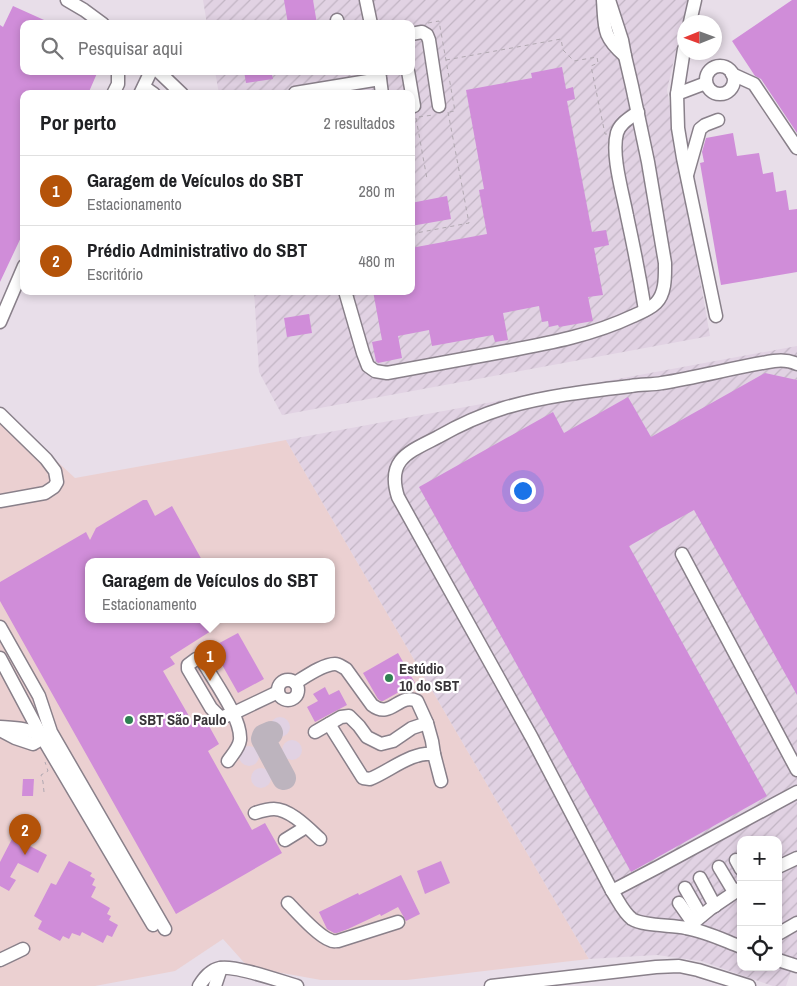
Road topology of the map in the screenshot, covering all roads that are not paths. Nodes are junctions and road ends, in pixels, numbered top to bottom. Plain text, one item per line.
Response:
1 (67, 0) edge
2 (366, 0) edge
3 (603, 0) edge
4 (609, 0) edge
5 (695, 0) edge
6 (84, 10) junction
7 (692, 15) edge
8 (85, 20) edge
9 (97, 20) edge
10 (369, 20) edge
11 (415, 33) edge
12 (624, 56) junction
13 (682, 60) edge
14 (732, 74) junction
15 (118, 75) edge
16 (150, 75) edge
17 (162, 75) edge
18 (379, 75) edge
19 (409, 75) edge
20 (706, 83) junction
21 (754, 84) junction
22 (115, 90) edge
23 (146, 90) edge
24 (178, 90) edge
25 (309, 90) edge
26 (381, 90) edge
27 (411, 90) edge
28 (726, 93) junction
29 (677, 94) junction
30 (443, 109) road end
31 (638, 112) junction
32 (718, 120) dead end
33 (797, 148) edge
34 (686, 176) junction
35 (20, 275) edge
36 (346, 295) edge
37 (645, 310) junction
38 (716, 316) dead end
39 (0, 322) edge
40 (797, 364) edge
41 (0, 414) edge
42 (0, 501) edge
43 (682, 554) dead end
44 (0, 626) edge
45 (0, 658) edge
46 (427, 723) junction
47 (329, 724) junction
48 (0, 728) edge
49 (315, 732) dead end
50 (47, 734) junction
51 (434, 754) junction
52 (228, 761) dead end
53 (797, 770) edge
54 (441, 781) dead end
55 (797, 792) edge
56 (254, 813) dead end
57 (306, 827) junction
58 (320, 839) dead end
59 (284, 840) dead end
60 (797, 858) edge
61 (782, 865) edge
62 (719, 867) dead end
63 (700, 878) dead end
64 (685, 888) dead end
65 (612, 890) junction
66 (737, 890) edge
67 (288, 903) dead end
68 (679, 903) dead end
69 (715, 906) junction
70 (398, 922) dead end
71 (694, 922) junction
72 (797, 923) edge
73 (161, 931) dead end
74 (782, 932) edge
75 (737, 945) edge
76 (23, 949) dead end
77 (0, 960) edge
78 (782, 961) edge
79 (797, 966) edge
80 (221, 968) junction
81 (199, 986) edge
82 (215, 986) edge
83 (297, 986) edge
84 (490, 986) edge
85 (749, 986) edge

1 - 6 street
2 - 10 street
3 - 12 street
4 - 12 street
5 - 7 street
6 - 8 street
6 - 9 street
11 - 30 street
12 - 31 street
13 - 29 street
14 - 20 street
14 - 21 street
14 - 28 street
15 - 22 street
16 - 23 street
17 - 24 street
18 - 25 street
18 - 26 street
19 - 27 street
20 - 28 street
20 - 29 street
21 - 28 street
21 - 33 street
29 - 34 street
31 - 37 street
31 - 37 street
32 - 34 street
34 - 38 street
35 - 39 street
36 - 37 street
40 - 65 street
41 - 42 street
43 - 53 street
44 - 50 street
45 - 50 street
46 - 47 street
46 - 51 street
46 - 52 street
47 - 49 street
47 - 51 street
48 - 50 street
50 - 73 street
51 - 54 street
55 - 65 street
56 - 57 street
57 - 58 street
57 - 59 street
60 - 61 street
62 - 66 street
63 - 69 street
64 - 71 street
65 - 71 street
66 - 69 street
67 - 70 street
68 - 71 street
69 - 71 street
71 - 75 street
72 - 74 street
76 - 77 street
78 - 79 street
80 - 81 street
80 - 82 street
80 - 83 street
84 - 85 street

